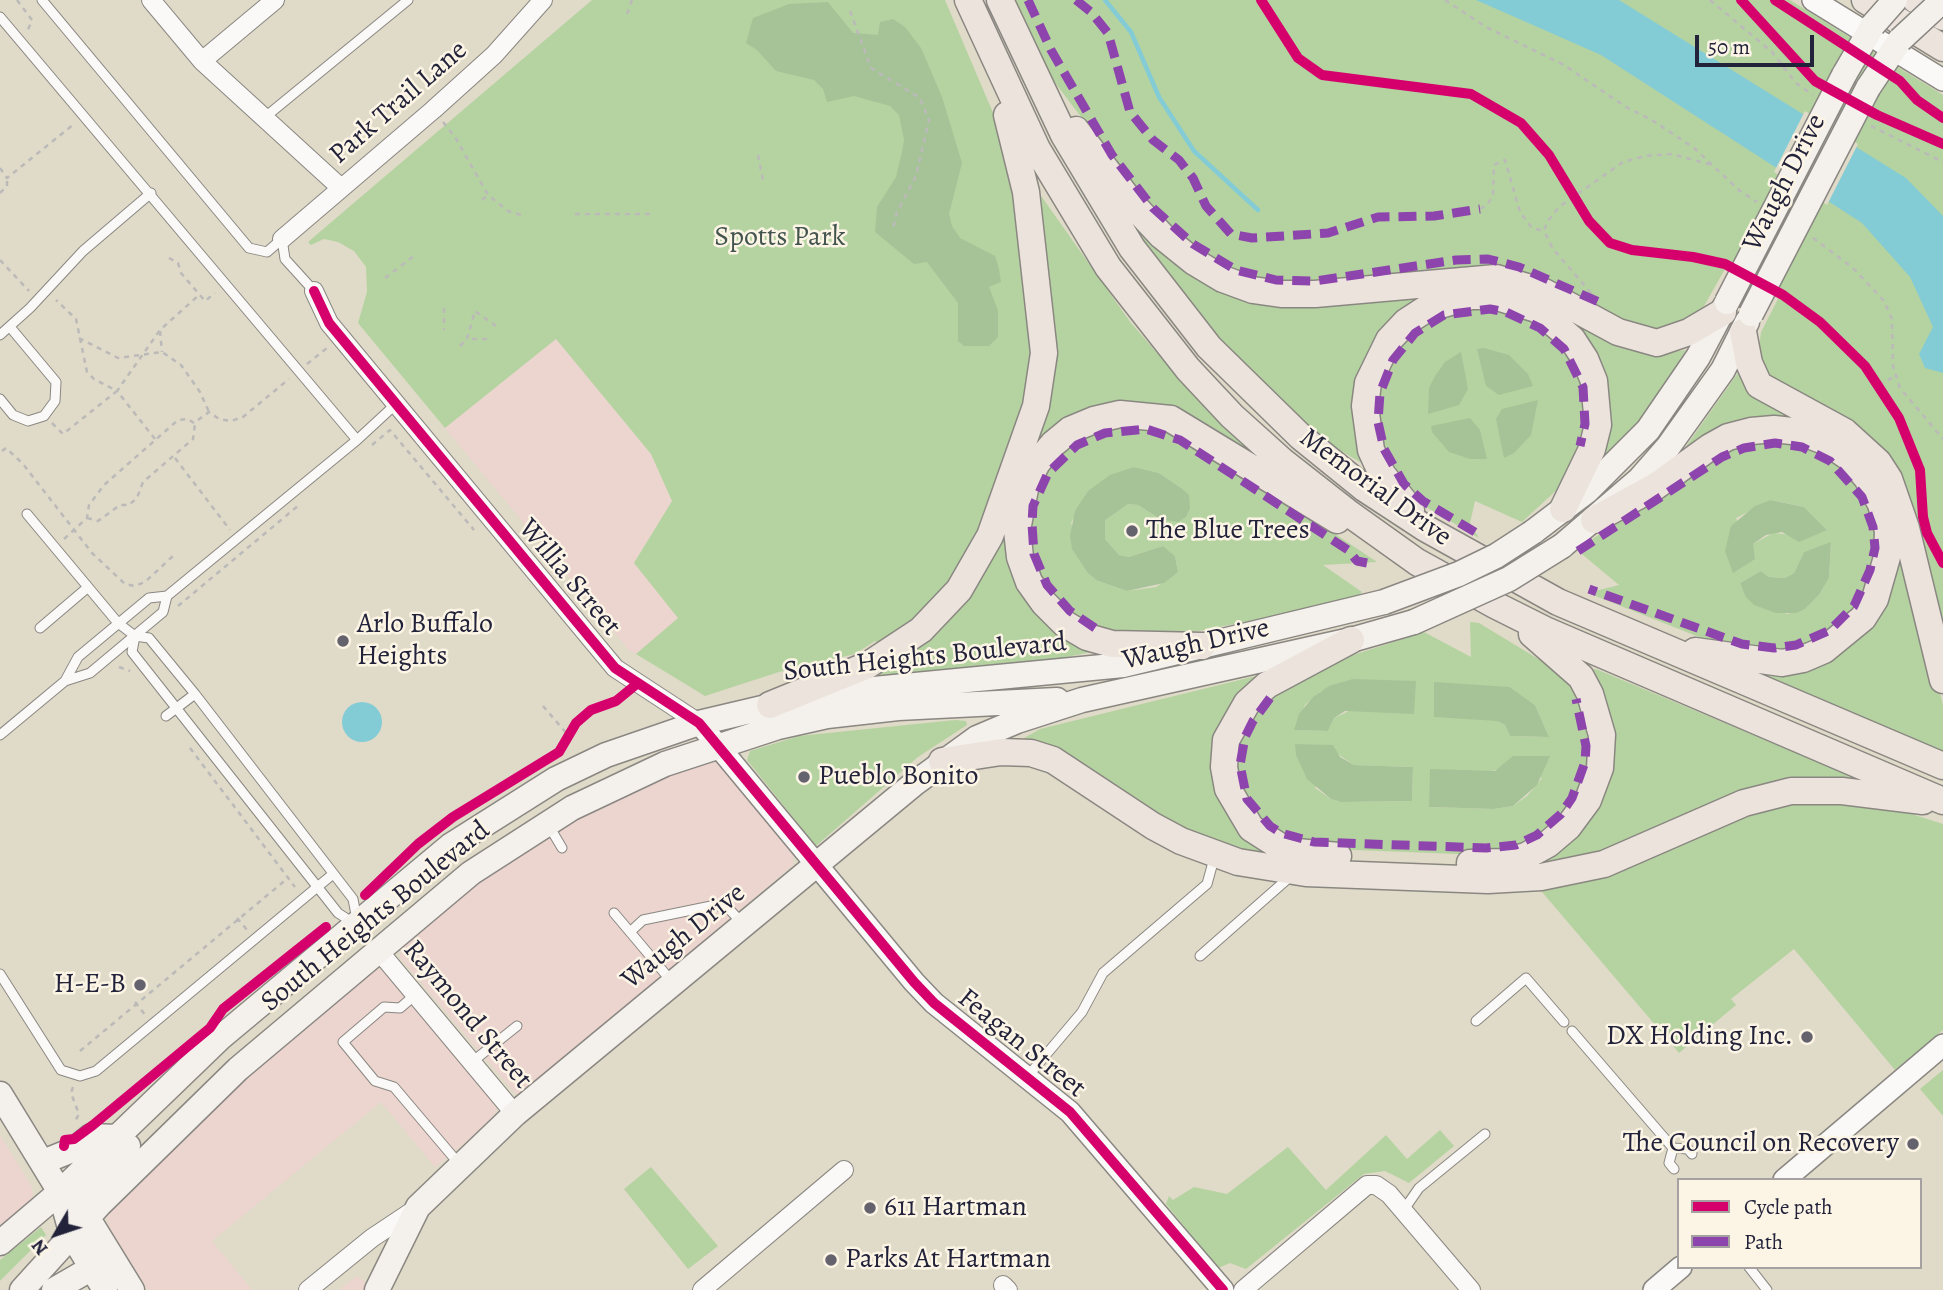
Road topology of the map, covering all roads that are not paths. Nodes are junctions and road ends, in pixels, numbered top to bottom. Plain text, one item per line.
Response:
1 (42, 0) edge
2 (151, 0) edge
3 (408, 0) edge
4 (968, 0) edge
5 (1000, 0) edge
6 (1813, 0) edge
7 (1865, 0) edge
8 (1895, 0) edge
9 (1916, 0) edge
10 (1943, 0) edge
11 (270, 2) edge
12 (533, 3) edge
13 (0, 17) edge
14 (1943, 17) edge
15 (1871, 29) junction
16 (1896, 44) junction
17 (991, 52) junction
18 (202, 61) junction
19 (1941, 64) edge
20 (1032, 73) junction
21 (262, 119) junction
22 (341, 188) junction
23 (150, 193) junction
24 (282, 239) junction
25 (314, 291) joint
26 (1725, 307) junction
27 (1747, 323) junction
28 (10, 327) junction
29 (0, 335) edge
30 (0, 398) edge
31 (396, 404) junction
32 (357, 440) junction
33 (1563, 509) junction
34 (27, 514) dead end
35 (1594, 520) junction
36 (1425, 528) junction
37 (1417, 562) junction
38 (87, 588) junction
39 (167, 596) junction
40 (1495, 605) junction
41 (118, 623) junction
42 (40, 628) dead end
43 (135, 636) junction
44 (1351, 640) junction
45 (1654, 644) junction
46 (1202, 646) junction
47 (1943, 680) edge
48 (65, 681) junction
49 (195, 694) junction
50 (1082, 699) junction
51 (770, 705) junction
52 (177, 708) junction
53 (166, 716) dead end
54 (699, 723) junction
55 (0, 735) edge
56 (717, 746) junction
57 (942, 761) junction
58 (1943, 766) edge
59 (1943, 802) edge
60 (547, 822) junction
61 (481, 825) junction
62 (562, 848) dead end
63 (499, 853) junction
64 (1215, 854) junction
65 (817, 866) junction
66 (1296, 872) junction
67 (333, 874) junction
68 (317, 887) junction
69 (614, 913) dead end
70 (357, 925) junction
71 (745, 926) junction
72 (630, 932) junction
73 (378, 950) junction
74 (1200, 956) dead end
75 (0, 974) edge
76 (674, 984) junction
77 (415, 995) junction
78 (1476, 1021) dead end
79 (1564, 1021) dead end
80 (517, 1026) dead end
81 (1572, 1031) dead end
82 (1943, 1045) edge
83 (472, 1062) junction
84 (1028, 1076) junction
85 (0, 1094) edge
86 (515, 1114) junction
87 (135, 1119) junction
88 (1485, 1134) dead end
89 (117, 1137) junction
90 (1673, 1148) junction
91 (1692, 1154) dead end
92 (43, 1162) junction
93 (461, 1166) junction
94 (1674, 1169) dead end
95 (844, 1170) dead end
96 (1786, 1178) edge
97 (418, 1207) junction
98 (1403, 1211) junction
99 (75, 1212) junction
100 (0, 1243) edge
101 (92, 1268) junction
102 (1679, 1269) edge
103 (1751, 1269) edge
104 (22, 1290) edge
105 (54, 1290) edge
106 (105, 1290) edge
107 (132, 1290) edge
108 (308, 1290) edge
109 (377, 1290) edge
110 (702, 1290) edge
111 (1223, 1290) edge
112 (1243, 1290) edge
113 (1471, 1290) edge
114 (1654, 1290) edge
115 (1767, 1290) edge

1 - 24 lane
2 - 18 street
3 - 21 lane
4 - 17 main road, Memorial Drive
5 - 20 main road, Memorial Drive
6 - 15 street
7 - 19 main road
8 - 15 main road, Waugh Drive, bridge
9 - 14 main road
10 - 16 main road, Waugh Drive, bridge
11 - 18 street
12 - 22 street, Park Trail Lane
13 - 23 lane
15 - 16 street
15 - 26 main road, Waugh Drive, bridge
16 - 19 street
16 - 27 main road, Waugh Drive, bridge
17 - 37 main road, Memorial Drive
17 - 51 main road
18 - 21 street
20 - 26 main road
20 - 36 main road, Memorial Drive
21 - 22 street
22 - 24 street, Park Trail Lane
23 - 28 lane
23 - 32 lane
24 - 25 lane
25 - 31 street, Willia Street
26 - 33 main road, Waugh Drive
27 - 35 main road, Waugh Drive
27 - 47 main road
28 - 29 lane
28 - 30 lane
31 - 32 lane
31 - 54 street, Willia Street
32 - 39 lane
33 - 36 main road
33 - 46 main road, Waugh Drive, bridge
34 - 38 lane
35 - 44 main road, Waugh Drive, bridge
35 - 45 main road
36 - 45 main road, Memorial Drive
37 - 40 main road, Memorial Drive
37 - 46 main road
38 - 41 lane
38 - 42 lane
39 - 41 lane
39 - 43 lane
40 - 44 main road
40 - 59 main road, Memorial Drive
41 - 43 lane
41 - 48 lane
43 - 48 lane
43 - 49 lane
43 - 52 lane
44 - 50 main road, Waugh Drive
45 - 58 main road, Memorial Drive
46 - 51 main road, South Heights Boulevard
48 - 55 lane
49 - 52 lane
49 - 67 lane
50 - 56 main road, South Heights Boulevard
50 - 57 main road, Waugh Drive
51 - 54 main road, South Heights Boulevard
52 - 53 lane
52 - 68 lane
54 - 56 street, Willia Street
54 - 61 main road, South Heights Boulevard
56 - 60 main road, South Heights Boulevard
56 - 65 street, Willia Street
57 - 64 main road
57 - 65 main road, Waugh Drive
59 - 66 main road
60 - 62 lane
60 - 63 main road, South Heights Boulevard
61 - 63 main road
61 - 70 main road, South Heights Boulevard
63 - 73 main road, South Heights Boulevard
64 - 66 main road
64 - 84 lane
65 - 71 main road, Waugh Drive
65 - 84 street, Feagan Street
66 - 74 lane
67 - 68 lane
67 - 70 lane
68 - 70 lane
68 - 75 lane
69 - 72 lane
70 - 73 main road
70 - 87 main road, South Heights Boulevard
71 - 72 lane
71 - 76 main road, Waugh Drive
72 - 76 lane
73 - 77 street, Raymond Street
73 - 99 main road, South Heights Boulevard
76 - 86 main road, Waugh Drive
77 - 83 street, Raymond Street
77 - 93 lane
78 - 79 lane
80 - 83 lane
81 - 90 lane
82 - 96 street
83 - 86 street, Raymond Street
84 - 111 street, Feagan Street
85 - 92 main road
86 - 93 main road, Waugh Drive
87 - 89 main road, South Heights Boulevard
87 - 99 main road
88 - 98 lane
89 - 92 main road
89 - 99 main road, South Heights Boulevard
90 - 91 lane
90 - 94 lane
92 - 99 main road
93 - 97 main road, Waugh Drive
95 - 110 street
97 - 108 street
97 - 109 main road, Waugh Drive
98 - 112 street
98 - 113 street
99 - 100 main road
99 - 101 main road
99 - 104 main road
99 - 107 main road
101 - 105 main road
101 - 106 main road
102 - 114 street
103 - 115 lane

